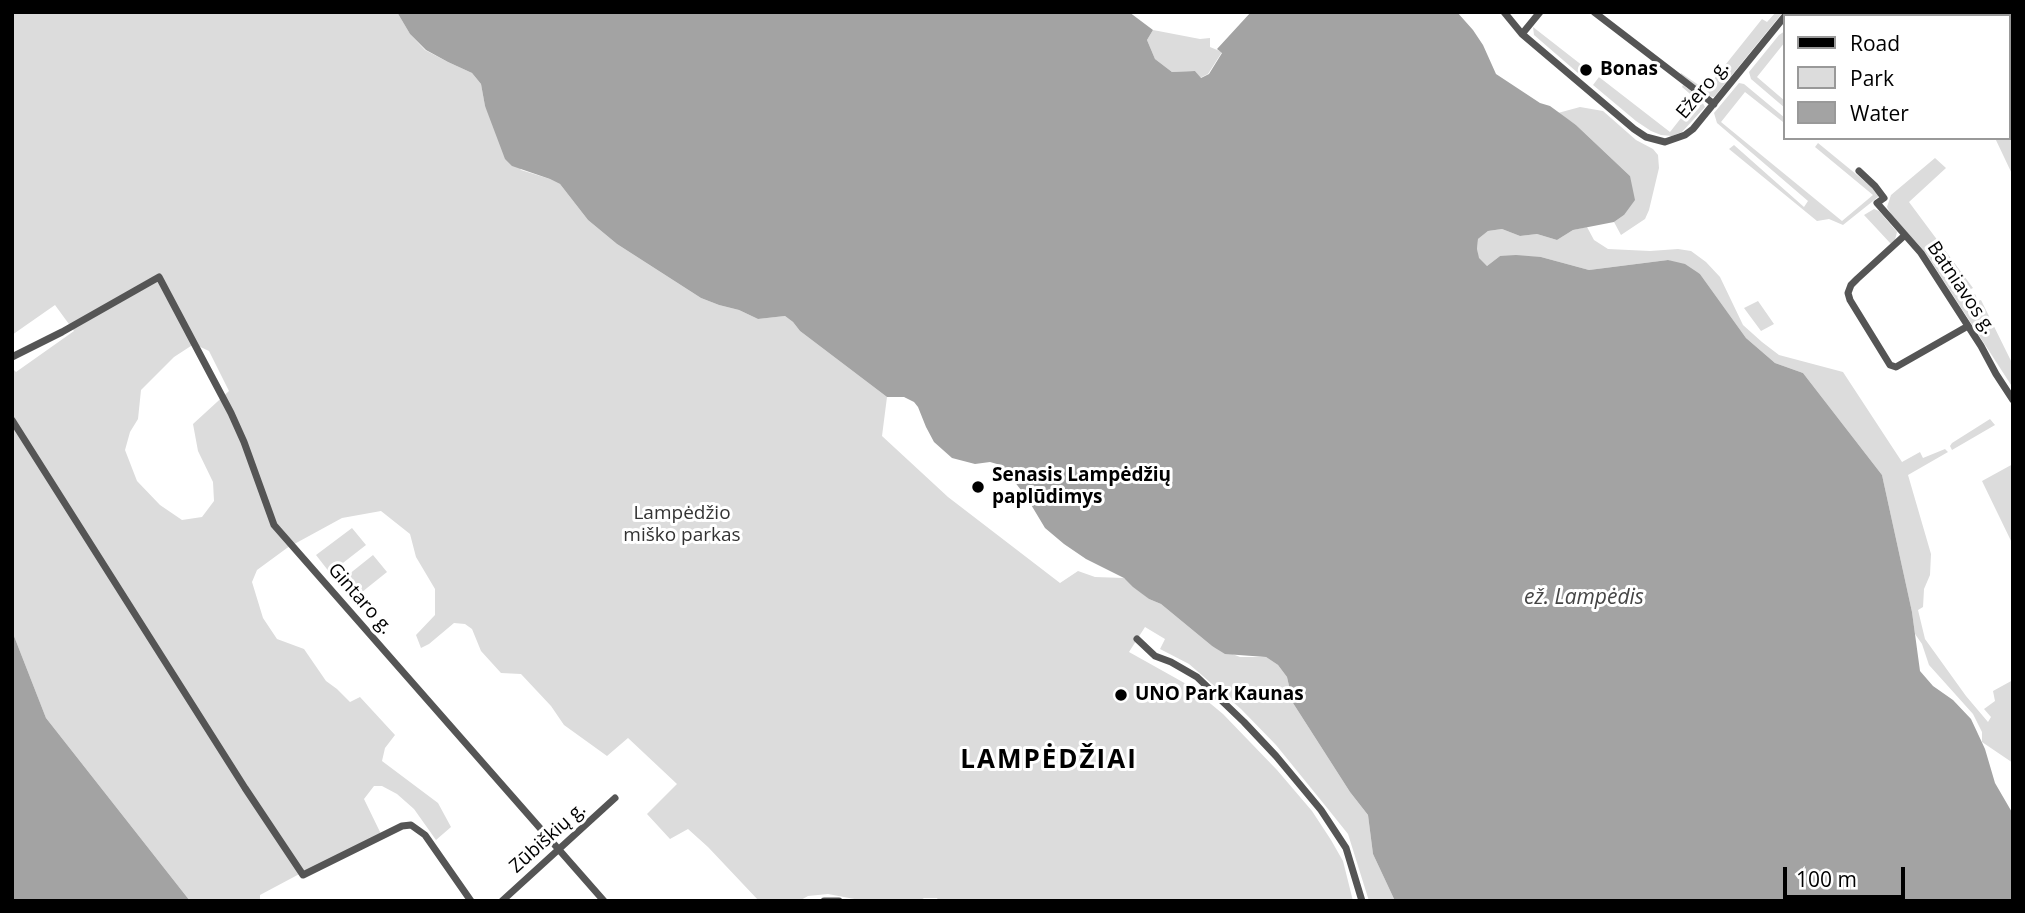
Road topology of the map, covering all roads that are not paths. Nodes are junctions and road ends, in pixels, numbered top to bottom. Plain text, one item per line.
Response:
1 (1504, 12) edge
2 (1539, 12) edge
3 (1594, 12) edge
4 (1784, 19) edge
5 (1522, 33) junction
6 (1714, 104) junction
7 (1859, 171) dead end
8 (1904, 236) junction
9 (1968, 326) junction
10 (12, 357) edge
11 (2013, 400) edge
12 (12, 420) edge
13 (1137, 639) dead end
14 (615, 798) dead end
15 (558, 850) junction
16 (471, 901) edge
17 (502, 901) edge
18 (604, 901) edge
19 (824, 901) edge
20 (839, 901) edge
21 (1362, 901) edge

1 - 5 street, Ežero g.
2 - 5 street
3 - 6 street
4 - 6 street, Ežero g.
5 - 6 street, Ežero g.
7 - 8 street, Batniavos g.
8 - 9 street, Batniavos g.
8 - 9 street
9 - 11 street, Batniavos g.
10 - 15 street, Gintaro g.
12 - 16 street
13 - 21 street
14 - 15 street, Zūbiškių g.
15 - 17 street, Zūbiškių g.
15 - 18 street, Gintaro g.
19 - 20 street

